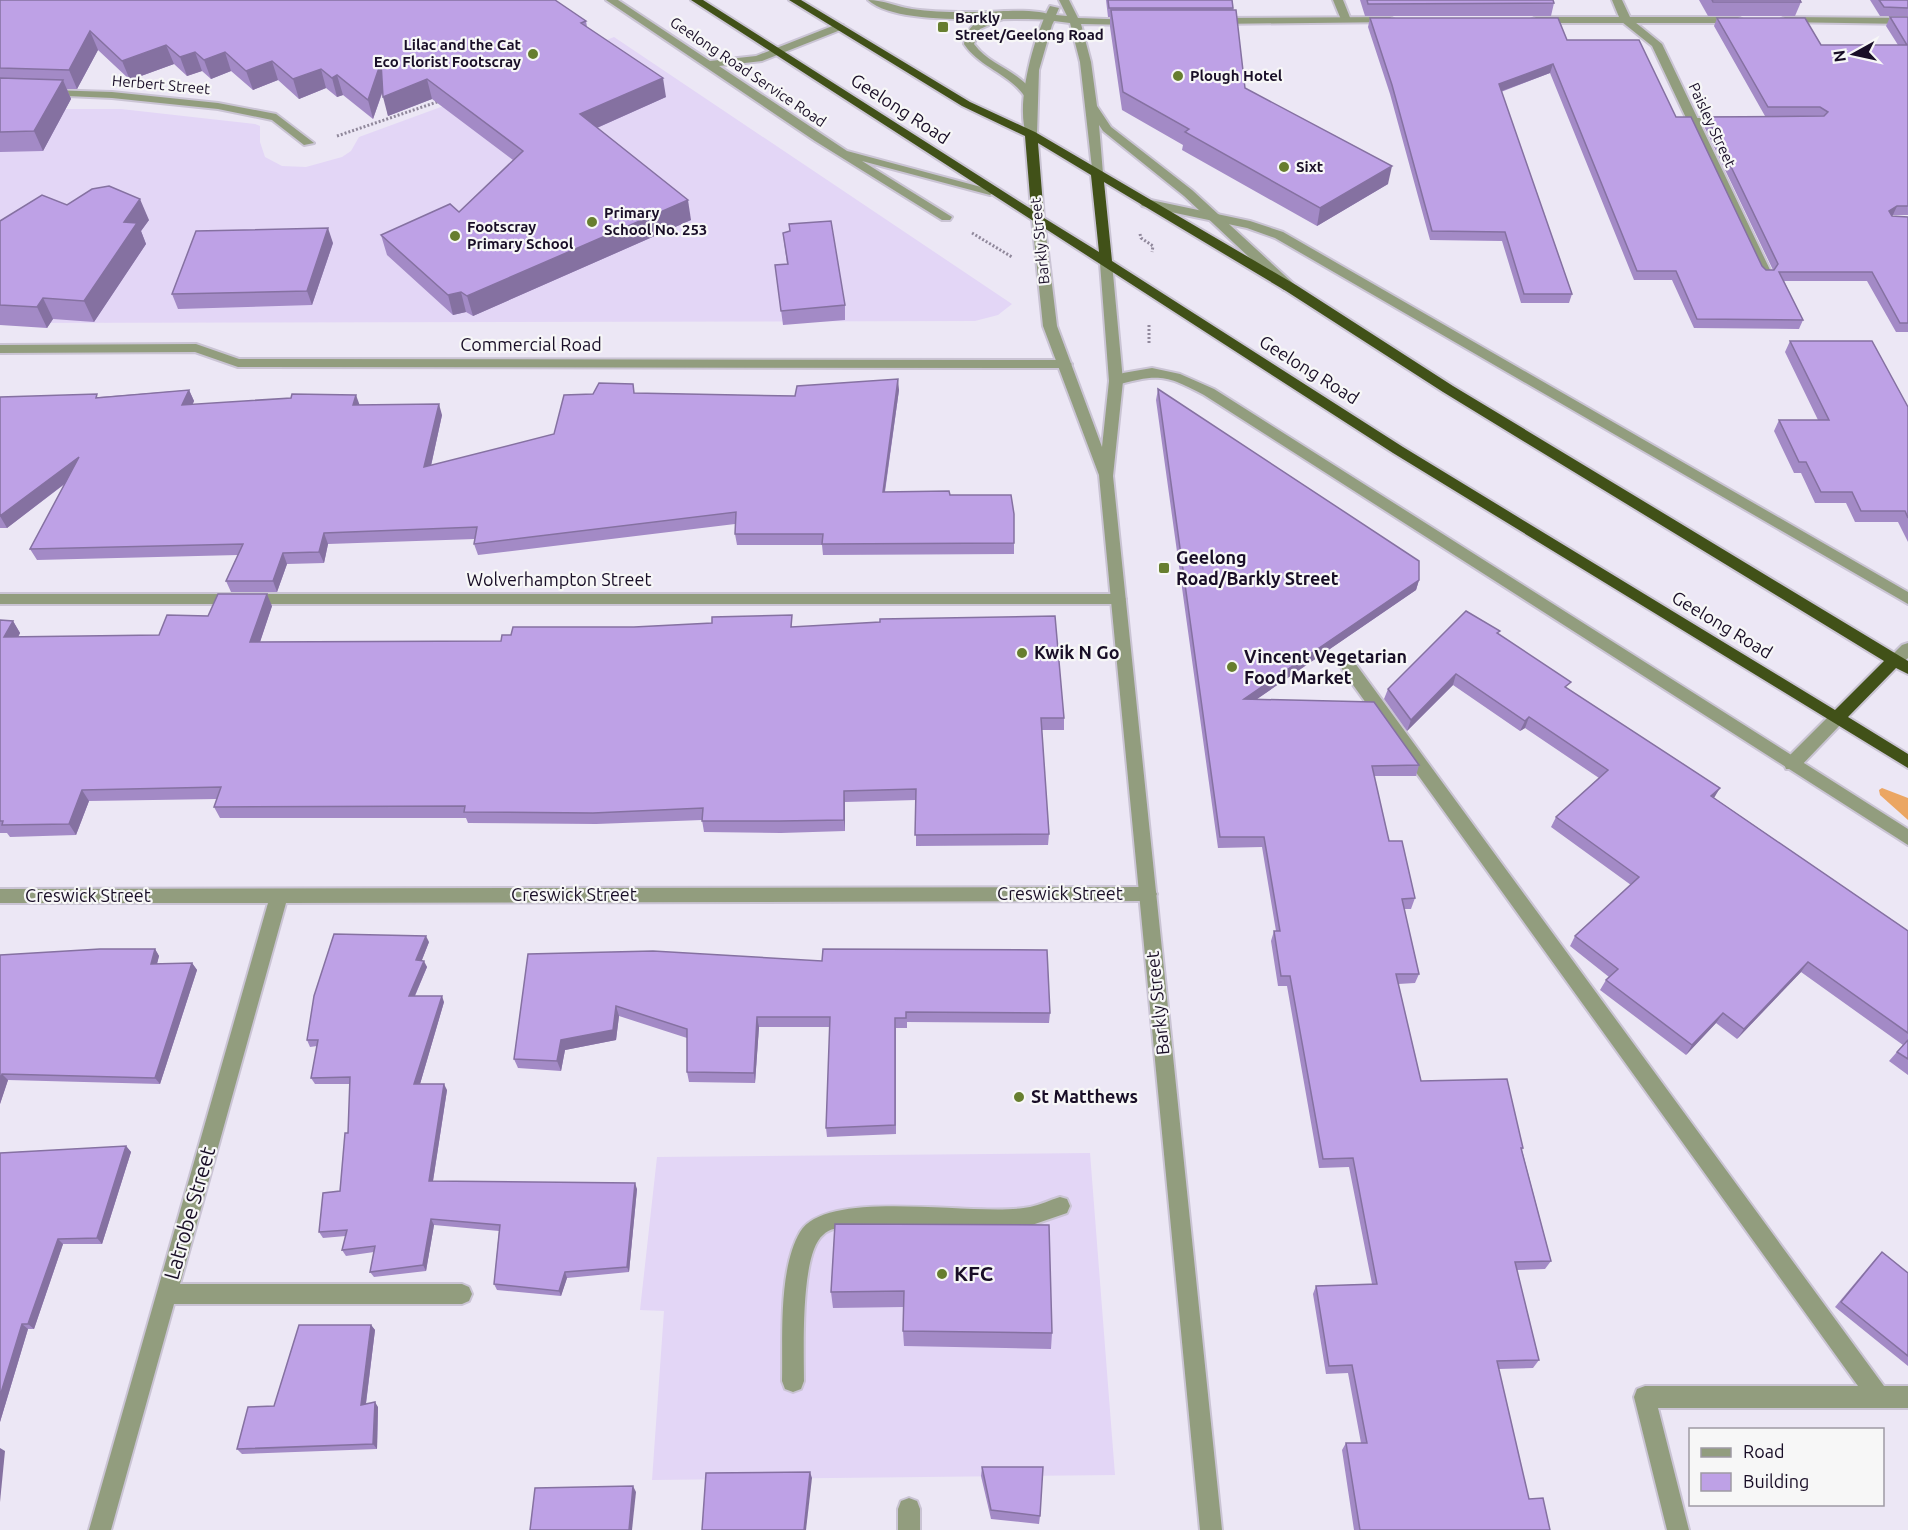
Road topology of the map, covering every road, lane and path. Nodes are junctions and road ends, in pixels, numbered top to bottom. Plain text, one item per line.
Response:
1 (611, 0) edge
2 (696, 0) edge
3 (794, 0) edge
4 (873, 0) edge
5 (1057, 0) edge
6 (1064, 0) edge
7 (1338, 0) edge
8 (1617, 0) edge
9 (1006, 14) junction
10 (1049, 17) junction
11 (1346, 20) junction
12 (1403, 20) edge
13 (1526, 20) edge
14 (1626, 20) junction
15 (1754, 20) edge
16 (1778, 20) edge
17 (1076, 21) junction
18 (1204, 21) edge
19 (1908, 21) edge
20 (1145, 22) edge
21 (838, 27) junction
22 (779, 53) junction
23 (711, 64) junction
24 (32, 93) edge
25 (1029, 95) junction
26 (446, 99) edge
27 (1090, 104) junction
28 (1693, 121) junction
29 (1737, 121) edge
30 (1031, 134) junction
31 (308, 143) joint
32 (837, 150) junction
33 (1096, 174) junction
34 (990, 191) junction
35 (1146, 203) junction
36 (946, 217) joint
37 (1215, 218) junction
38 (1038, 219) junction
39 (1140, 234) dead end
40 (1152, 252) dead end
41 (1018, 258) dead end
42 (1106, 263) junction
43 (1766, 274) edge
44 (1291, 288) junction
45 (1149, 324) dead end
46 (1149, 336) dead end
47 (0, 349) edge
48 (1065, 364) junction
49 (1116, 381) junction
50 (1106, 476) junction
51 (0, 599) edge
52 (1118, 599) junction
53 (1908, 599) edge
54 (1908, 649) edge
55 (1901, 664) edge
56 (1349, 667) dead end
57 (1837, 718) junction
58 (1908, 762) edge
59 (1792, 764) junction
60 (1908, 838) edge
61 (1148, 894) junction
62 (0, 896) edge
63 (279, 896) junction
64 (1060, 1206) dead end
65 (167, 1294) junction
66 (462, 1294) dead end
67 (793, 1382) dead end
68 (1879, 1397) junction
69 (1908, 1397) edge
70 (100, 1530) edge
71 (1211, 1530) edge
72 (1678, 1530) edge

1 - 23 street, Geelong Road Service Road
2 - 22 highway, Geelong Road
3 - 21 highway, Geelong Road
4 - 9 street
5 - 10 street, Barkly Street
6 - 17 street, Barkly Street
7 - 11 street
8 - 14 street, Paisley Street
9 - 10 street
9 - 25 street
10 - 17 street
10 - 25 street, Barkly Street
11 - 12 street
11 - 18 street
13 - 14 street
14 - 15 street
14 - 28 street, Paisley Street
16 - 19 street
17 - 20 street
17 - 27 street, Barkly Street
21 - 22 street
21 - 30 highway, Geelong Road
22 - 23 street
22 - 34 highway, Geelong Road
23 - 32 street, Geelong Road Service Road
24 - 31 street, Herbert Street
25 - 30 street, Barkly Street
26 - 31 path
27 - 33 street, Barkly Street
27 - 37 street
28 - 29 street
28 - 43 street, Paisley Street
30 - 33 highway, Geelong Road
30 - 38 highway, Barkly Street
32 - 34 street, Geelong Road Service Road
32 - 36 street, Geelong Road Service Road
33 - 35 highway, Geelong Road
33 - 42 highway, Barkly Street
34 - 38 highway, Geelong Road
35 - 37 street, Geelong Road
35 - 44 highway, Geelong Road
36 - 41 path
37 - 44 street
37 - 53 street, Geelong Road
38 - 42 highway, Geelong Road
38 - 48 street, Barkly Street
39 - 40 path
42 - 49 street, Barkly Street
42 - 57 highway, Geelong Road
44 - 55 highway, Geelong Road
45 - 46 path
47 - 48 street, Commercial Road
48 - 50 street, Barkly Street
49 - 50 street, Barkly Street
49 - 59 street
50 - 52 street, Barkly Street
51 - 52 street, Wolverhampton Street
52 - 61 street, Barkly Street
54 - 55 street
55 - 57 highway
56 - 68 street
57 - 58 highway, Geelong Road
57 - 59 street
59 - 60 street
61 - 63 street, Creswick Street
61 - 71 street, Barkly Street
62 - 63 street, Creswick Street
63 - 65 street, Latrobe Street
64 - 67 street
65 - 66 street
65 - 70 street, Latrobe Street
68 - 69 street
68 - 72 street

